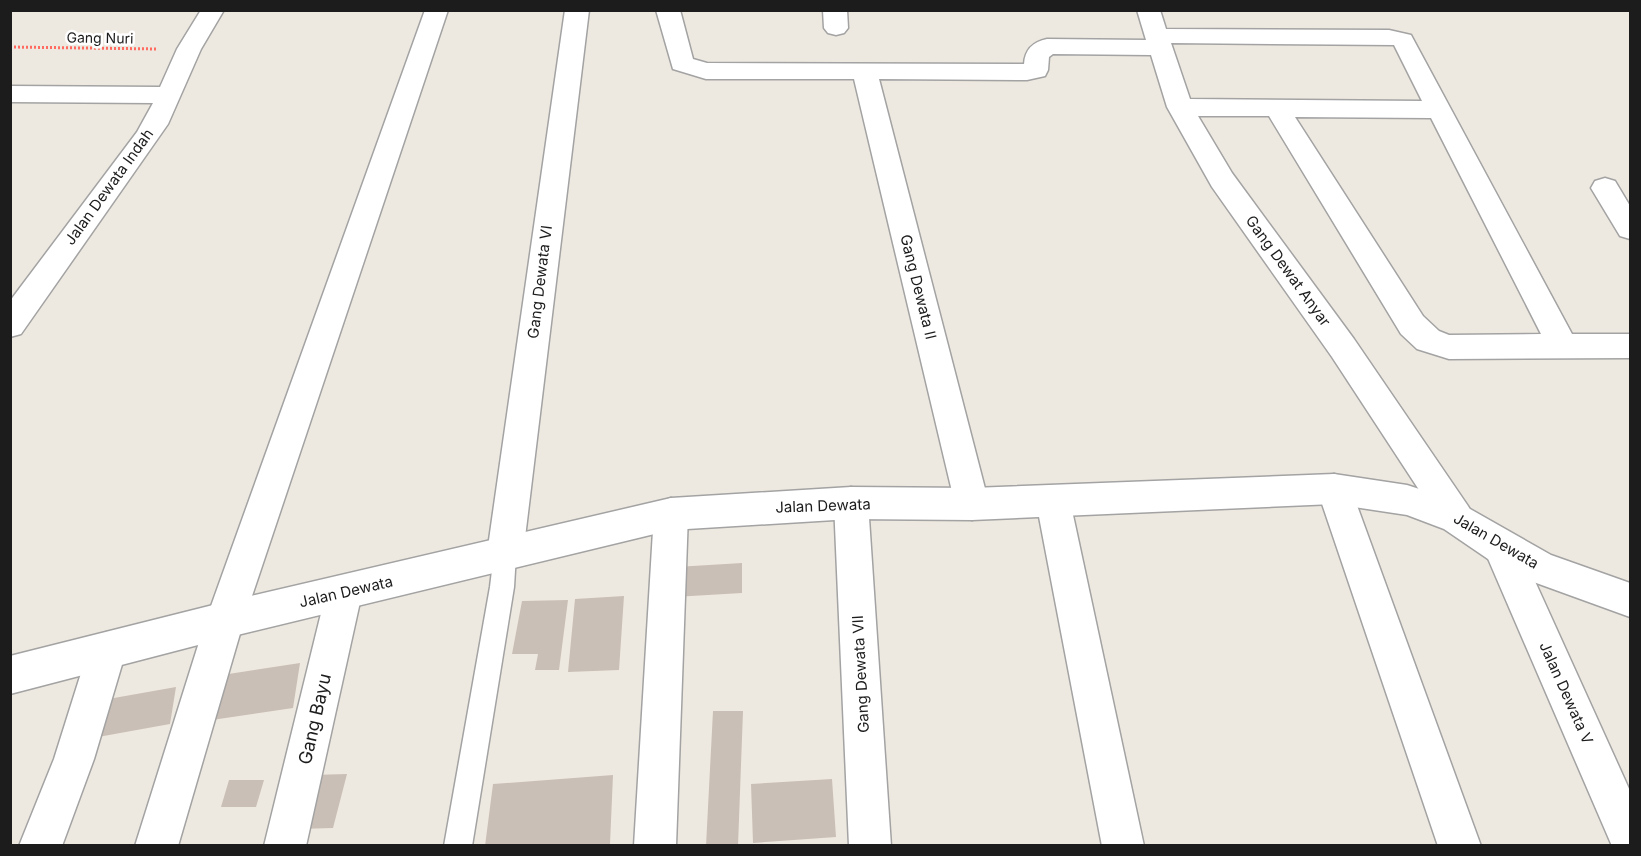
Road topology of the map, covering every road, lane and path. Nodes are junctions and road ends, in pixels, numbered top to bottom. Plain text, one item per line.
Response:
1 (213, 10) edge
2 (437, 10) edge
3 (577, 10) edge
4 (668, 10) edge
5 (1154, 32) edge
6 (10, 47) edge
7 (189, 49) junction
8 (864, 71) junction
9 (10, 94) edge
10 (167, 94) junction
11 (1180, 107) junction
12 (1276, 107) junction
13 (1438, 110) junction
14 (1605, 188) dead end
15 (1630, 229) edge
16 (10, 325) edge
17 (1630, 346) edge
18 (1563, 347) junction
19 (1334, 489) junction
20 (1053, 501) junction
21 (851, 503) junction
22 (972, 504) junction
23 (671, 514) junction
24 (1456, 517) junction
25 (1501, 547) junction
26 (505, 554) junction
27 (344, 593) junction
28 (1630, 600) edge
29 (225, 620) junction
30 (107, 651) junction
31 (10, 675) edge
32 (1630, 838) edge
33 (40, 846) edge
34 (156, 846) edge
35 (285, 846) edge
36 (458, 846) edge
37 (655, 846) edge
38 (870, 846) edge
39 (1123, 846) edge
40 (1460, 846) edge

1 - 7 street, Jalan Dewata Indah
2 - 29 street
3 - 26 street, Gang Dewata VI
4 - 8 street
5 - 8 street
5 - 11 street, Gang Dewat Anyar
5 - 13 street
6 - 7 path, Gang Nuri
7 - 10 street, Jalan Dewata Indah
8 - 22 street, Gang Dewata II
9 - 10 street
10 - 16 street, Jalan Dewata Indah
11 - 12 street
11 - 24 street, Gang Dewat Anyar
12 - 13 street
12 - 18 street
13 - 18 street
14 - 15 street
17 - 18 street
19 - 20 street, Jalan Dewata
19 - 24 street, Jalan Dewata
19 - 40 street
20 - 22 street, Jalan Dewata
20 - 39 street
21 - 22 street, Jalan Dewata
21 - 23 street, Jalan Dewata
21 - 38 street, Gang Dewata VII
23 - 26 street, Jalan Dewata
23 - 37 street
24 - 25 street, Jalan Dewata
25 - 28 street, Jalan Dewata
25 - 32 street, Jalan Dewata V
26 - 27 street, Jalan Dewata
26 - 36 lane
27 - 29 street, Jalan Dewata
27 - 35 street, Gang Bayu
29 - 30 street, Jalan Dewata
29 - 34 street
30 - 31 street, Jalan Dewata
30 - 33 street

